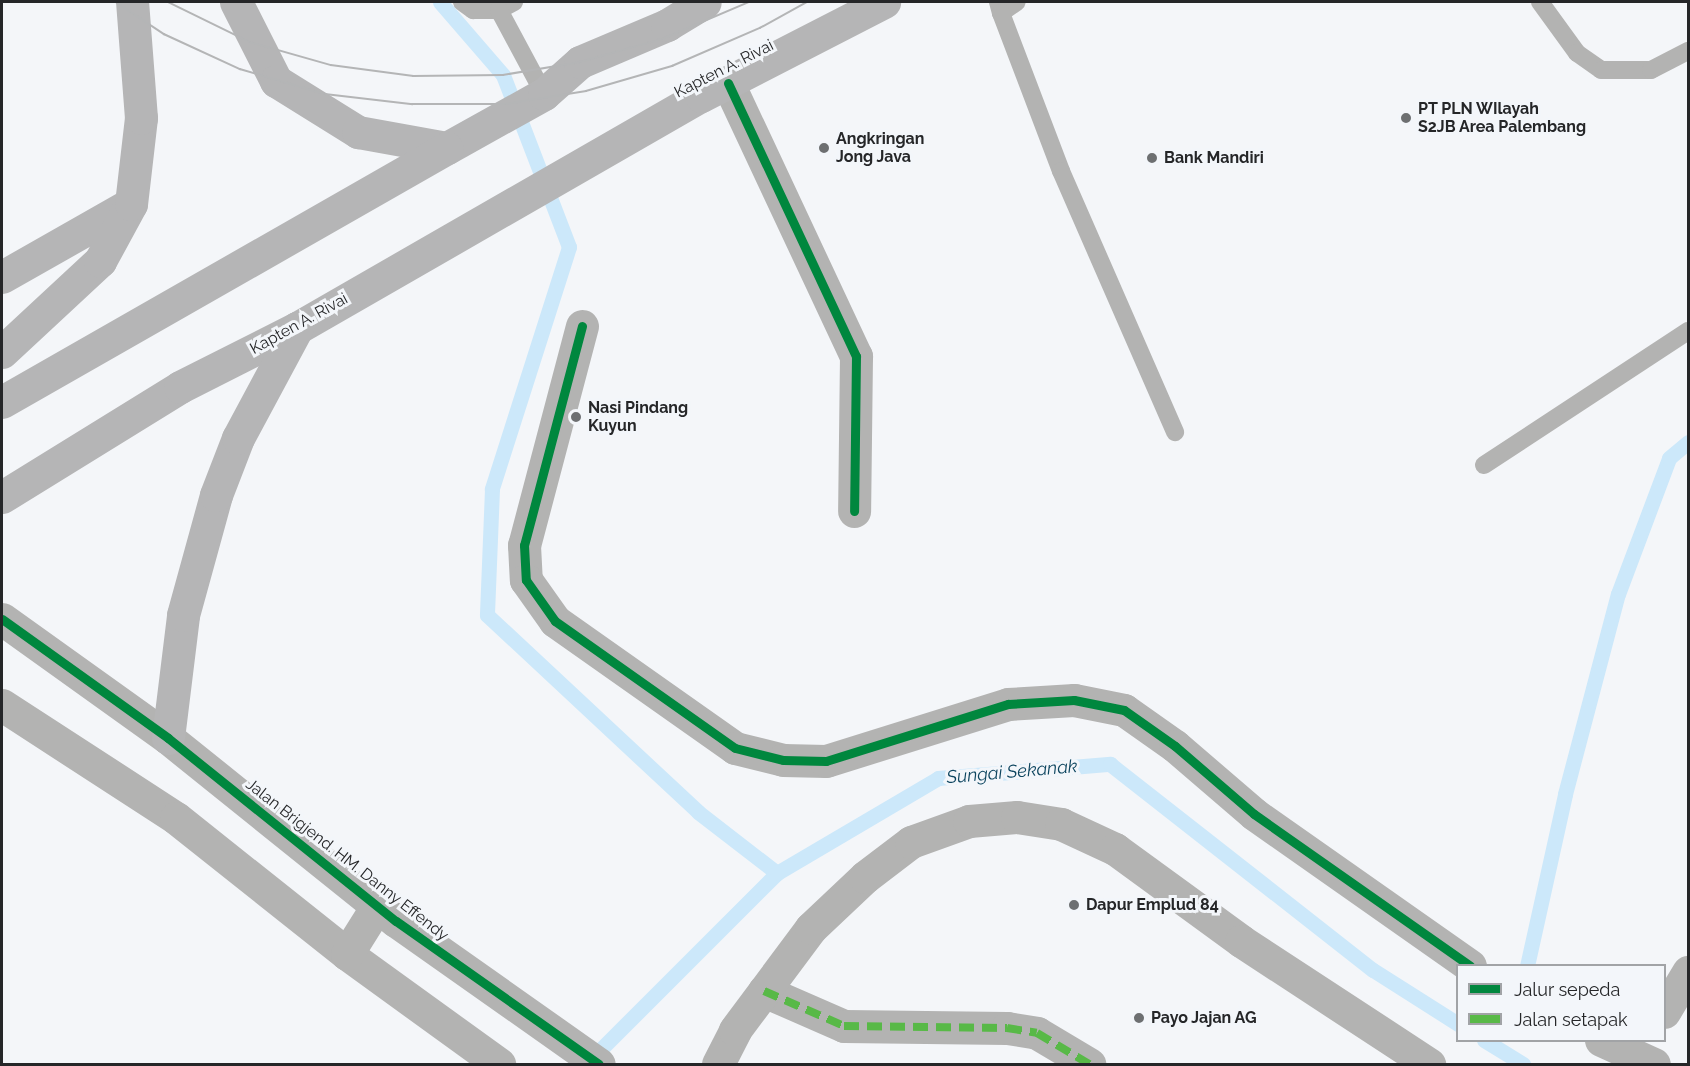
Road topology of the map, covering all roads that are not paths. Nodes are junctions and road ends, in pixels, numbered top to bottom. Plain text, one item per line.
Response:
1 (132, 2) edge
2 (236, 2) edge
3 (462, 2) edge
4 (705, 2) edge
5 (884, 2) edge
6 (1017, 2) edge
7 (1540, 2) edge
8 (506, 6) edge
9 (1000, 7) edge
10 (1689, 51) edge
11 (728, 83) junction
12 (536, 98) junction
13 (459, 142) junction
14 (130, 204) junction
15 (2, 277) edge
16 (582, 326) dead end
17 (297, 328) junction
18 (1689, 331) edge
19 (2, 352) edge
20 (2, 402) edge
21 (1175, 432) dead end
22 (1484, 465) dead end
23 (2, 497) edge
24 (854, 511) dead end
25 (2, 619) edge
26 (2, 705) edge
27 (168, 738) junction
28 (377, 906) junction
29 (347, 954) junction
30 (1467, 964) edge
31 (1689, 972) edge
32 (764, 991) junction
33 (1666, 1010) edge
34 (1604, 1042) edge
35 (1646, 1054) edge
36 (488, 1061) edge
37 (599, 1065) edge
38 (718, 1065) edge
39 (1089, 1065) edge
40 (1429, 1065) edge

1 - 14 main road
2 - 13 main road
3 - 8 lane
4 - 12 main road
5 - 11 main road, Kapten A. Rivai
6 - 9 lane
7 - 10 lane
8 - 12 lane
9 - 21 lane
11 - 17 main road, Kapten A. Rivai
11 - 24 street
12 - 13 main road
13 - 20 main road
14 - 15 main road
14 - 19 main road
16 - 30 street
17 - 23 main road, Kapten A. Rivai
17 - 27 main road
18 - 22 lane
25 - 27 street, Jalan Brigjend. HM. Danny Effendy
26 - 29 street
27 - 28 street, Jalan Brigjend. HM. Danny Effendy
28 - 29 street
28 - 37 street, Jalan Brigjend. HM. Danny Effendy
29 - 36 street
31 - 33 street
32 - 38 street
32 - 39 street
32 - 40 street
34 - 35 street

